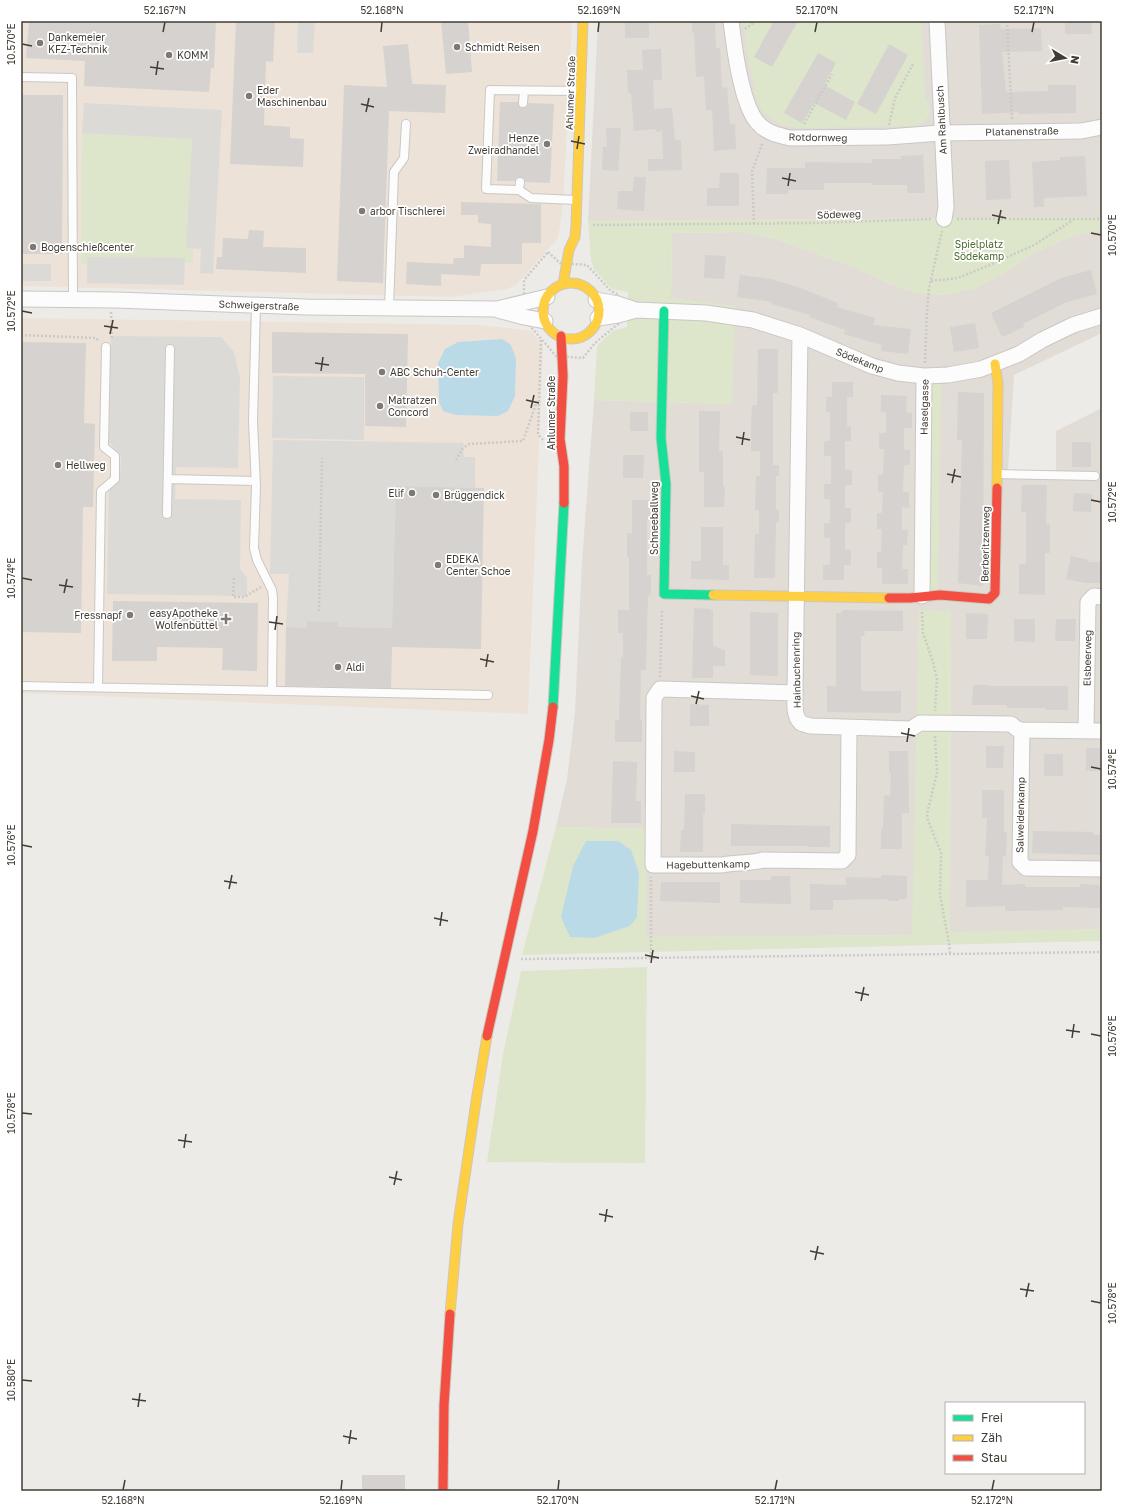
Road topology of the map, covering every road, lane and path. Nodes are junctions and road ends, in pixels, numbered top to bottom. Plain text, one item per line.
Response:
1 (583, 21) edge
2 (731, 21) edge
3 (936, 21) edge
4 (1007, 21) edge
5 (913, 64) dead end
6 (832, 74) dead end
7 (21, 77) edge
8 (524, 91) junction
9 (581, 91) junction
10 (523, 103) dead end
11 (406, 124) dead end
12 (1102, 127) edge
13 (767, 131) junction
14 (1013, 131) junction
15 (941, 133) junction
16 (887, 137) junction
17 (803, 138) junction
18 (520, 182) dead end
19 (519, 190) junction
20 (577, 200) junction
21 (944, 219) junction
22 (1073, 219) junction
23 (1102, 219) edge
24 (754, 224) junction
25 (576, 225) junction
26 (575, 237) junction
27 (580, 251) dead end
28 (931, 281) junction
29 (563, 284) junction
30 (547, 297) junction
31 (21, 299) edge
32 (73, 300) junction
33 (596, 300) junction
34 (256, 305) junction
35 (389, 308) junction
36 (497, 309) junction
37 (636, 310) junction
38 (664, 311) junction
39 (1102, 316) edge
40 (111, 318) dead end
41 (598, 318) junction
42 (545, 321) junction
43 (112, 330) dead end
44 (800, 334) junction
45 (21, 335) edge
46 (561, 336) junction
47 (582, 336) junction
48 (541, 340) dead end
49 (579, 346) dead end
50 (106, 347) joint
51 (170, 349) dead end
52 (995, 364) junction
53 (924, 376) junction
54 (538, 399) junction
55 (546, 444) dead end
56 (570, 446) dead end
57 (322, 458) dead end
58 (456, 460) dead end
59 (564, 466) junction
60 (997, 474) junction
61 (1095, 476) dead end
62 (168, 479) junction
63 (255, 481) junction
64 (167, 514) dead end
65 (234, 578) dead end
66 (263, 586) dead end
67 (664, 594) junction
68 (795, 596) junction
69 (922, 596) junction
70 (1102, 596) edge
71 (319, 611) dead end
72 (21, 686) edge
73 (98, 688) junction
74 (272, 690) junction
75 (660, 690) junction
76 (795, 693) junction
77 (488, 695) dead end
78 (934, 723) junction
79 (849, 728) junction
80 (1022, 730) junction
81 (1086, 731) junction
82 (1102, 731) edge
83 (653, 864) junction
84 (1102, 869) edge
85 (1102, 952) edge
86 (950, 954) junction
87 (651, 958) junction
88 (504, 959) junction
89 (443, 1491) edge

1 - 9 main road, Ahlumer Straße
2 - 13 street, Rotdornweg
3 - 15 street, Am Rahlbusch
4 - 14 path
5 - 16 path
6 - 17 path
7 - 32 lane
8 - 9 lane
8 - 10 lane
8 - 19 lane
9 - 20 main road, Ahlumer Straße
11 - 35 lane
12 - 14 street, Platanenstraße
13 - 17 street, Rotdornweg
13 - 24 path
14 - 15 street, Platanenstraße
15 - 16 street, Rotdornweg
15 - 21 street, Am Rahlbusch
16 - 17 street, Rotdornweg
18 - 19 lane
19 - 20 lane
20 - 25 main road, Ahlumer Straße
21 - 22 path, Södeweg
21 - 24 path, Södeweg
21 - 28 path, Haselgasse
22 - 23 path, Södeweg
22 - 28 path
24 - 25 path, Södeweg
25 - 26 main road, Ahlumer Straße
26 - 27 main road, Ahlumer Straße
26 - 29 main road, Ahlumer Straße
28 - 53 path, Haselgasse
29 - 30 main road
29 - 33 main road
30 - 36 street, Schweigerstraße
30 - 42 main road
31 - 32 street, Schweigerstraße
32 - 34 street, Schweigerstraße
33 - 37 street, Södekamp
33 - 41 main road
34 - 35 street, Schweigerstraße
34 - 63 lane
35 - 36 street, Schweigerstraße
36 - 42 street, Schweigerstraße
37 - 38 street, Södekamp
37 - 41 street, Södekamp
38 - 44 street, Södekamp
38 - 67 main road, Schneeballweg
39 - 52 street, Södekamp
40 - 43 path
41 - 47 main road
42 - 46 main road
44 - 53 street, Södekamp
44 - 68 street, Hainbuchenring
45 - 50 path
46 - 47 main road
46 - 59 main road, Ahlumer Straße
47 - 49 main road
48 - 54 path
50 - 73 lane
51 - 62 lane
52 - 53 street, Södekamp
52 - 60 main road, Berberitzenweg
53 - 69 street, Haselgasse
54 - 55 path
54 - 58 path
56 - 59 main road, Ahlumer Straße
57 - 71 path
59 - 88 main road, Ahlumer Straße
60 - 61 lane
60 - 69 main road, Berberitzenweg
62 - 63 lane
62 - 64 lane
63 - 74 lane
65 - 66 path
67 - 68 main road
67 - 75 path
68 - 69 main road, Berberitzenweg
68 - 76 street, Hainbuchenring
69 - 78 path
70 - 81 street, Elsbeerweg
72 - 73 lane
73 - 74 lane
74 - 77 lane
75 - 76 street
75 - 83 street, Hagebuttenkamp
76 - 79 street, Hainbuchenring
78 - 79 street, Hainbuchenring
78 - 80 street, Hainbuchenring
78 - 86 path
79 - 83 street, Hagebuttenkamp
80 - 81 street, Hainbuchenring
80 - 84 street, Salweidenkamp
81 - 82 street, Hainbuchenring
83 - 87 path
85 - 86 path
86 - 87 path
87 - 88 path
88 - 89 main road, Ahlumer Straße

